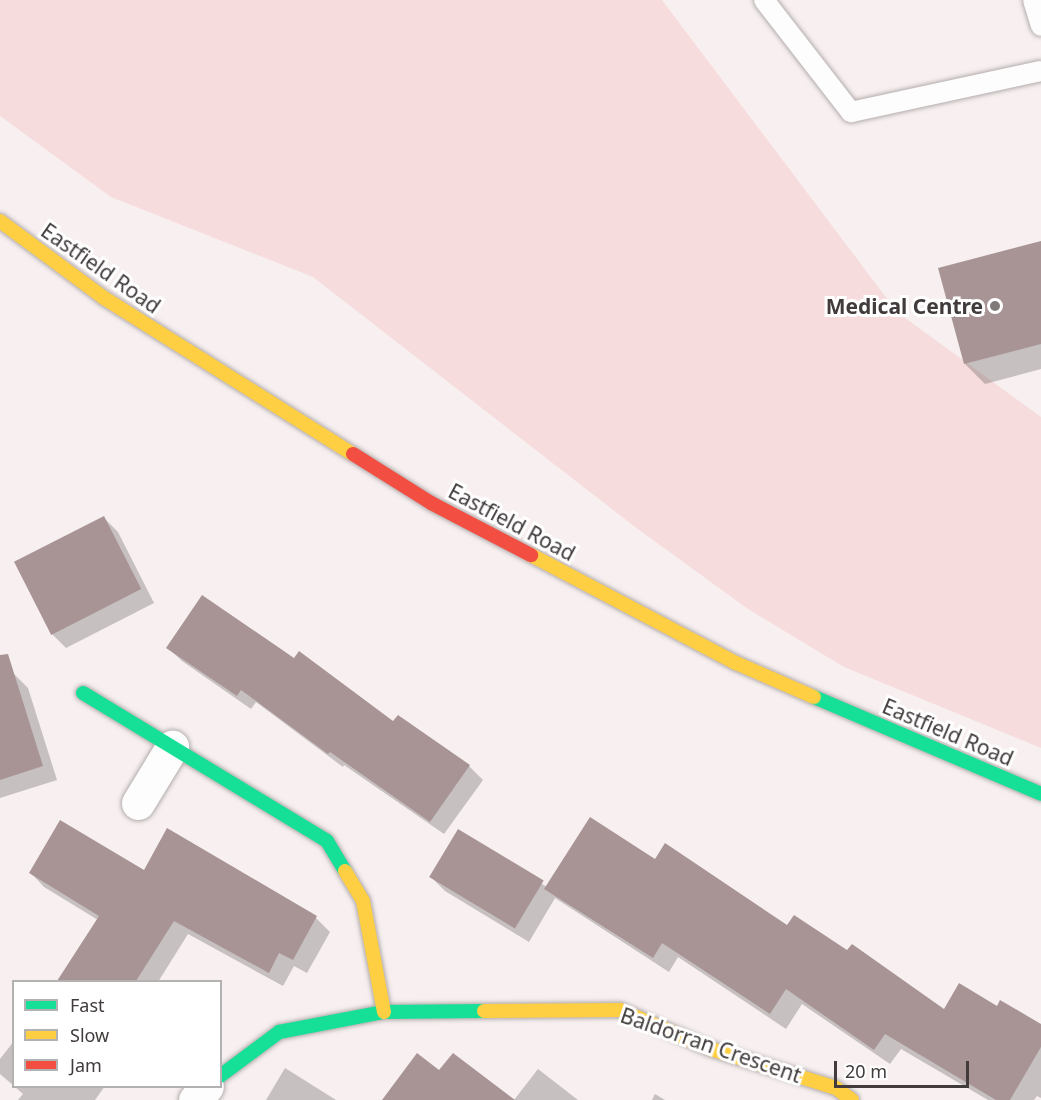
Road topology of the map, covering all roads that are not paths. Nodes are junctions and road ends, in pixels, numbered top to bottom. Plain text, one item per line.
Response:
1 (764, 0) edge
2 (1033, 0) edge
3 (1041, 26) edge
4 (1041, 71) edge
5 (0, 221) edge
6 (83, 693) dead end
7 (172, 747) junction
8 (1041, 794) edge
9 (138, 804) dead end
10 (384, 1012) junction
11 (222, 1075) edge
12 (205, 1088) edge
13 (195, 1100) edge
14 (852, 1100) edge

1 - 4 lane
2 - 3 lane
5 - 8 street, Eastfield Road
6 - 7 street
7 - 9 street
7 - 10 street
10 - 11 street, Baldorran Crescent
10 - 14 street, Baldorran Crescent
12 - 13 street

